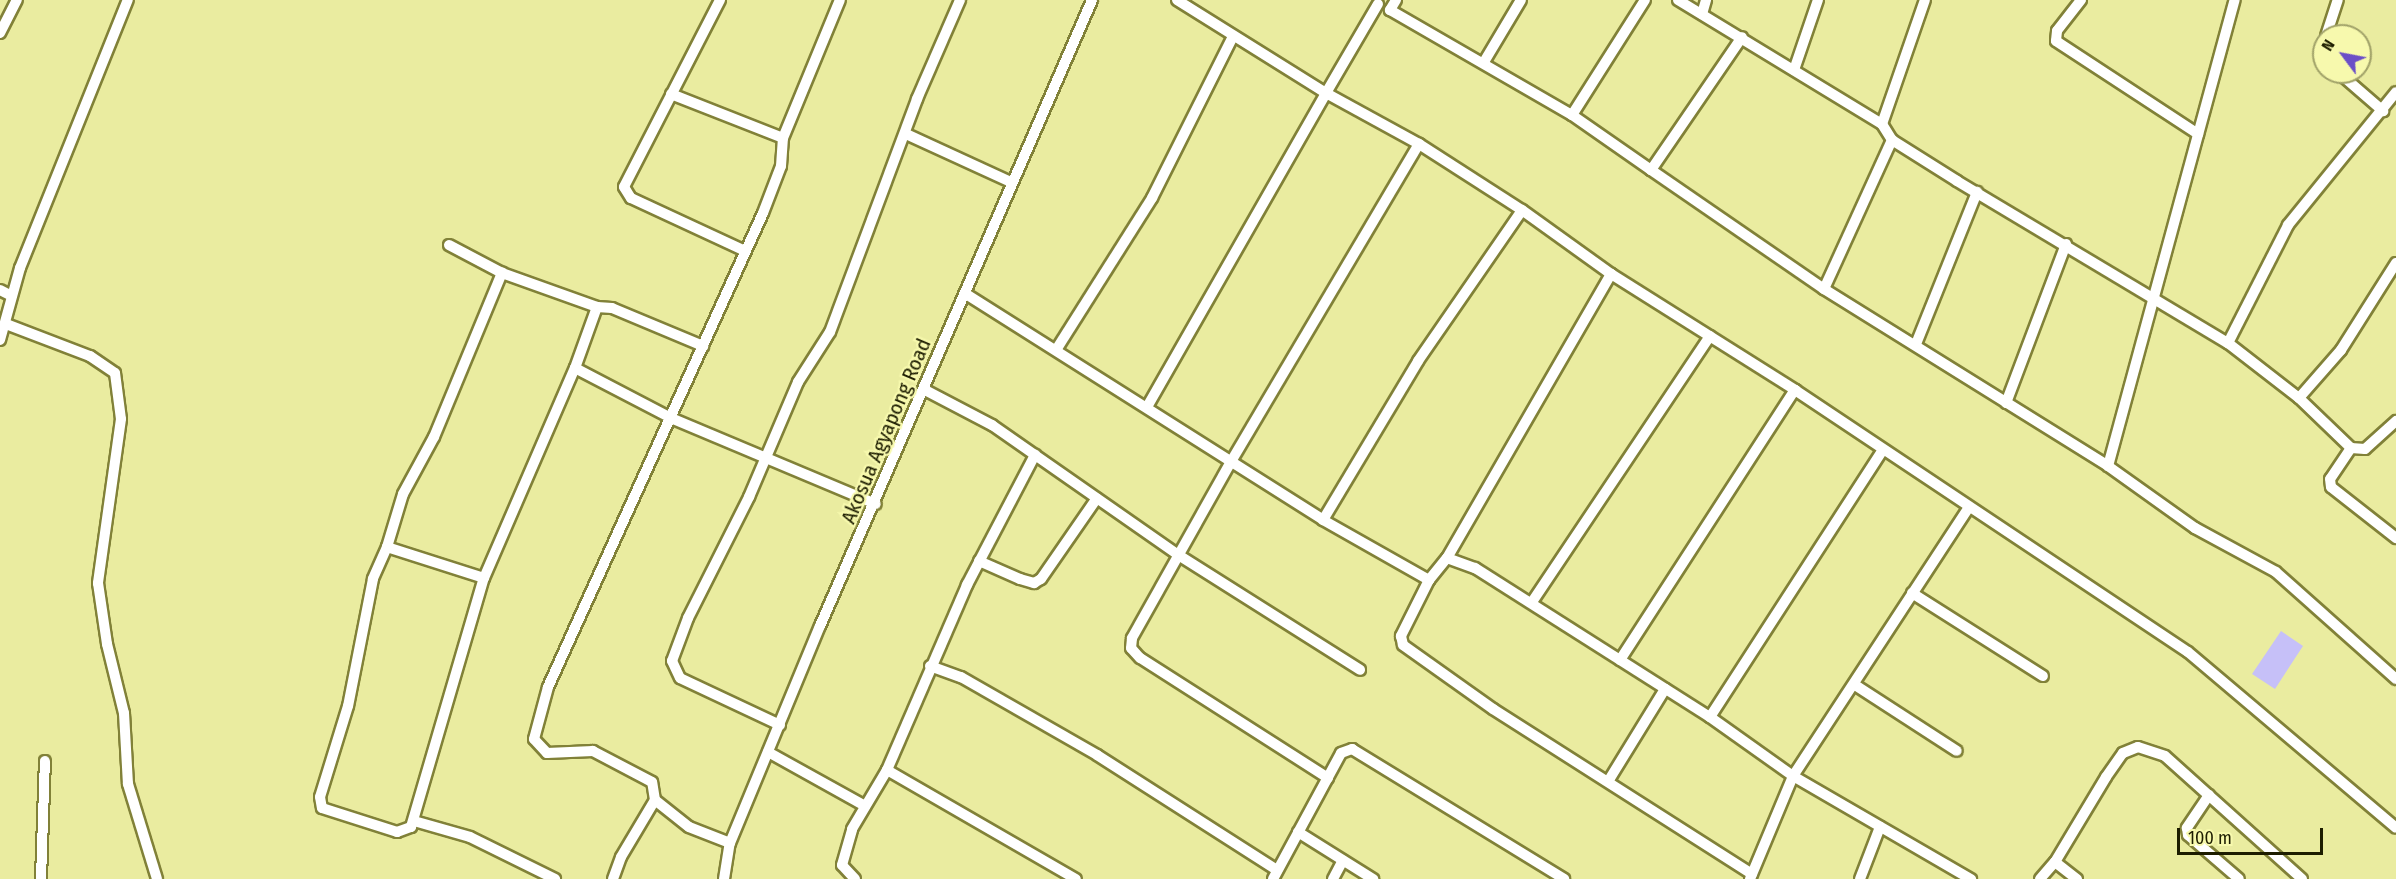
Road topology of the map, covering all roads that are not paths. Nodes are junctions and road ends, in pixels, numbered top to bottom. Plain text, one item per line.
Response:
1 (17, 0) edge
2 (128, 0) edge
3 (720, 0) edge
4 (840, 0) edge
5 (960, 0) edge
6 (1092, 0) edge
7 (1177, 0) edge
8 (1521, 0) edge
9 (1645, 0) edge
10 (1678, 0) edge
11 (1706, 0) edge
12 (1818, 0) edge
13 (1925, 0) edge
14 (2081, 0) edge
15 (2235, 0) edge
16 (2338, 0) edge
17 (1375, 2) edge
18 (1393, 5) edge
19 (1702, 14) junction
20 (2330, 24) edge
21 (0, 33) edge
22 (1233, 36) junction
23 (1742, 37) junction
24 (1484, 62) junction
25 (1794, 70) junction
26 (2352, 84) edge
27 (2396, 92) edge
28 (1326, 93) junction
29 (671, 94) junction
30 (2384, 111) junction
31 (1572, 115) junction
32 (1882, 124) junction
33 (906, 134) junction
34 (2198, 134) junction
35 (783, 138) junction
36 (1892, 140) junction
37 (1419, 144) junction
38 (1651, 170) junction
39 (1011, 182) junction
40 (1977, 192) junction
41 (1522, 210) junction
42 (2066, 244) junction
43 (449, 245) dead end
44 (745, 251) junction
45 (2396, 263) edge
46 (502, 273) junction
47 (1611, 274) junction
48 (1824, 289) junction
49 (0, 290) edge
50 (966, 294) junction
51 (12, 296) junction
52 (2154, 298) junction
53 (597, 307) junction
54 (6, 324) junction
55 (1710, 336) junction
56 (0, 340) edge
57 (2228, 343) junction
58 (1916, 344) junction
59 (703, 346) junction
60 (1056, 350) junction
61 (575, 368) junction
62 (925, 390) junction
63 (1795, 390) junction
64 (2299, 398) junction
65 (2006, 403) junction
66 (1147, 407) junction
67 (671, 418) junction
68 (2396, 421) edge
69 (2351, 448) junction
70 (1883, 450) junction
71 (1035, 455) junction
72 (765, 460) junction
73 (1232, 460) junction
74 (2108, 466) junction
75 (1097, 498) junction
76 (876, 504) junction
77 (1969, 507) junction
78 (1323, 520) junction
79 (2396, 538) edge
80 (387, 548) junction
81 (1180, 556) junction
82 (1447, 558) junction
83 (979, 561) junction
84 (484, 578) junction
85 (1429, 580) junction
86 (1912, 593) junction
87 (1532, 602) junction
88 (1620, 660) junction
89 (930, 666) junction
90 (1360, 670) dead end
91 (2043, 676) dead end
92 (2396, 679) edge
93 (1855, 685) junction
94 (1665, 689) junction
95 (1710, 717) junction
96 (780, 725) junction
97 (1957, 751) dead end
98 (768, 752) junction
99 (45, 761) dead end
100 (887, 770) junction
101 (1794, 776) junction
102 (1328, 778) junction
103 (1610, 780) junction
104 (2209, 795) junction
105 (655, 800) junction
106 (865, 806) junction
107 (414, 821) junction
108 (1880, 827) junction
109 (2396, 828) edge
110 (1299, 832) junction
111 (730, 843) junction
112 (1343, 860) junction
113 (2055, 862) junction
114 (1275, 874) edge
115 (1751, 877) edge
116 (1964, 877) edge
117 (41, 879) edge
118 (157, 879) edge
119 (555, 879) edge
120 (613, 879) edge
121 (724, 879) edge
122 (855, 879) edge
123 (1076, 879) edge
124 (1333, 879) edge
125 (1373, 879) edge
126 (1564, 879) edge
127 (1860, 879) edge
128 (2040, 879) edge
129 (2077, 879) edge
130 (2238, 879) edge
131 (2302, 879) edge

1 - 21 street
2 - 51 street
3 - 29 street
4 - 35 street
5 - 33 street
6 - 39 street, Akosua Agyapong Road
7 - 22 street
8 - 24 street
9 - 31 street
10 - 19 street
11 - 19 street
12 - 25 street
13 - 32 street
14 - 34 street
15 - 34 street
16 - 20 street
17 - 18 street
17 - 28 street
18 - 24 street
19 - 23 street
22 - 28 street
22 - 60 street
23 - 25 street
23 - 38 street
24 - 31 street
25 - 32 street
26 - 30 street
27 - 30 street
28 - 37 street
28 - 66 street
29 - 35 street
29 - 44 street
30 - 57 street
31 - 38 street
32 - 36 street
33 - 39 street
33 - 72 street
34 - 52 street
35 - 44 street
36 - 40 street
36 - 48 street
37 - 41 street
37 - 73 street
38 - 48 street
39 - 50 street, Akosua Agyapong Road
40 - 42 street
40 - 58 street
41 - 47 street
41 - 78 street
42 - 52 street
42 - 65 street
43 - 46 street
44 - 59 street
45 - 64 street
46 - 53 street
46 - 80 street
47 - 55 street
47 - 82 street
48 - 58 street
49 - 51 street
50 - 60 street
50 - 62 street, Akosua Agyapong Road
51 - 54 street
52 - 57 street
52 - 74 street
53 - 59 street
53 - 61 street
54 - 56 street
54 - 118 street
55 - 63 street
55 - 87 street
57 - 64 street
58 - 65 street
59 - 67 street
60 - 66 street
61 - 67 street
61 - 84 street
62 - 71 street
62 - 76 street, Akosua Agyapong Road
63 - 70 street
63 - 88 street
64 - 69 street
65 - 74 street
66 - 73 street
67 - 72 street
67 - 105 street
68 - 69 street
69 - 79 street
70 - 77 street
70 - 95 street
71 - 75 street
71 - 83 street
72 - 76 street
72 - 96 street
73 - 78 street
73 - 81 street
74 - 92 street
75 - 81 street
75 - 83 street
76 - 96 street, Akosua Agyapong Road
77 - 86 street
77 - 109 street
78 - 85 street
80 - 84 street
80 - 107 street
81 - 90 street
81 - 102 street
82 - 85 street
82 - 87 street
83 - 89 street
84 - 107 street
85 - 103 street
86 - 91 street
86 - 93 street
87 - 88 street
88 - 94 street
89 - 100 street
89 - 114 street
93 - 97 street
93 - 101 street
94 - 95 street
94 - 103 street
95 - 101 street
96 - 98 street, Akosua Agyapong Road
98 - 106 street
98 - 111 street, Akosua Agyapong Road
99 - 117 street
100 - 106 street
100 - 123 street
101 - 108 street
101 - 115 street
102 - 110 street
102 - 126 street
103 - 115 street
104 - 113 street
104 - 130 street
104 - 131 street
105 - 111 street
105 - 120 street
106 - 122 street
107 - 119 street
108 - 116 street
108 - 127 street
110 - 112 street
110 - 114 street
111 - 121 street, Akosua Agyapong Road
112 - 124 street
112 - 125 street
113 - 128 street
113 - 129 street

